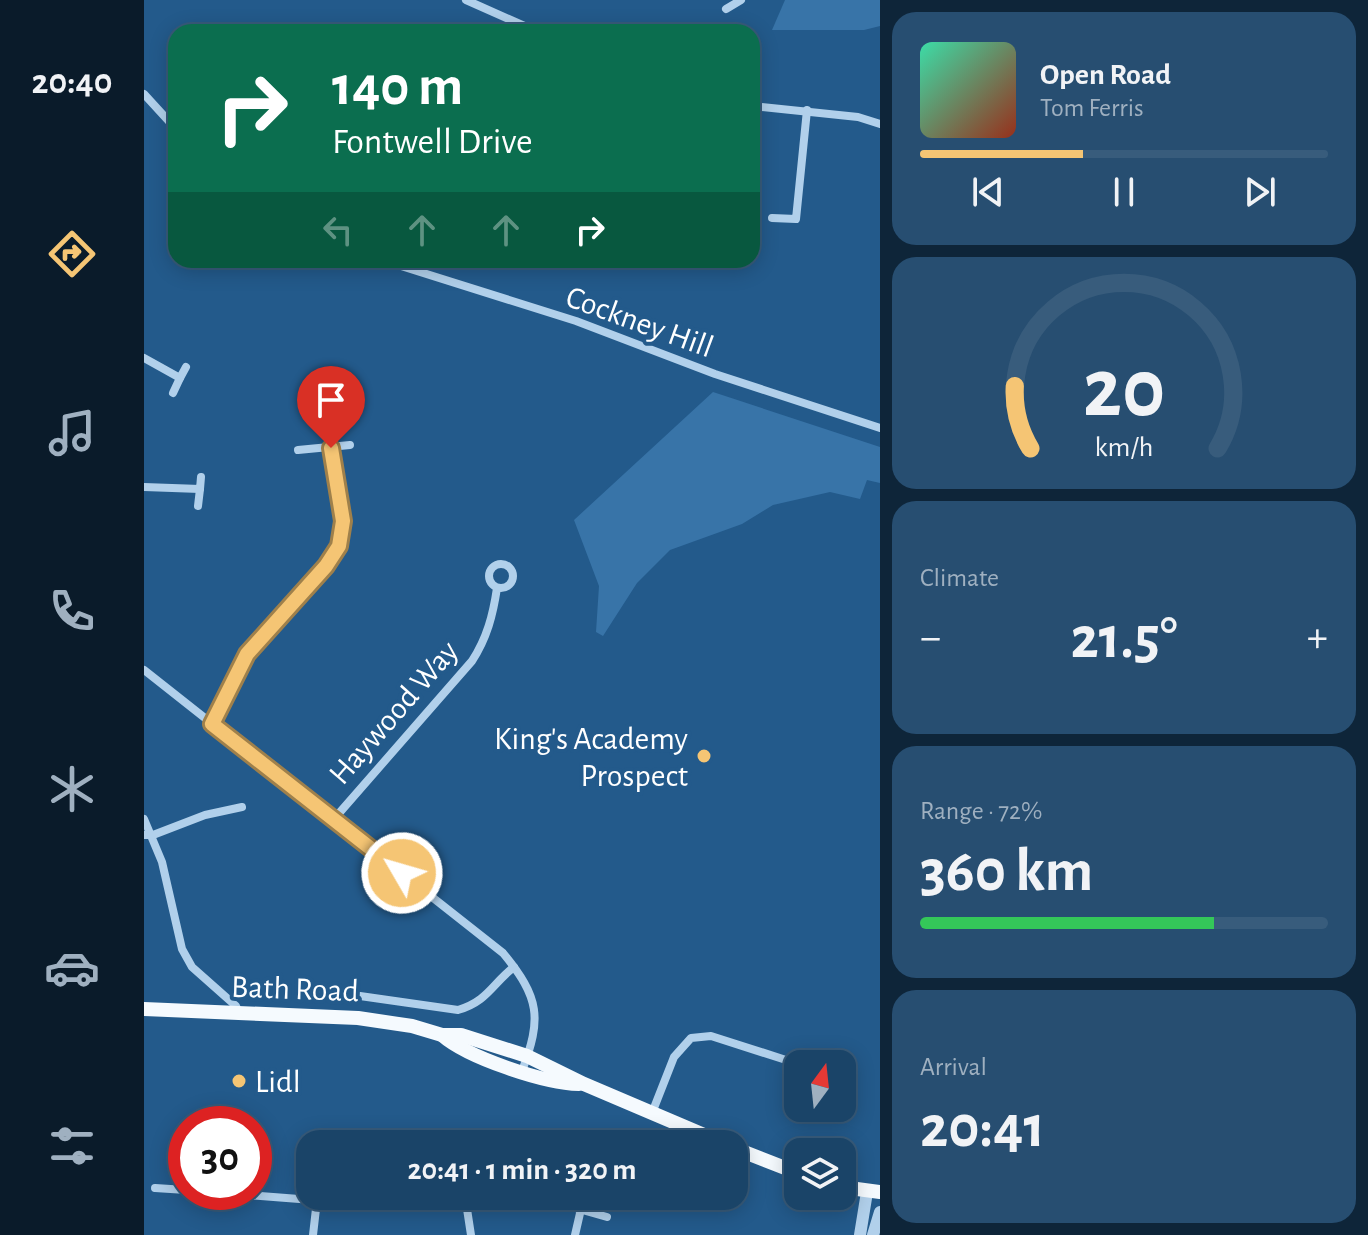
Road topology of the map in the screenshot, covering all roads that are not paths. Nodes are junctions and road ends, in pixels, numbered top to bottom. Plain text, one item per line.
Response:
1 (466, 0) edge
2 (741, 0) edge
3 (726, 9) dead end
4 (520, 24) edge
5 (144, 94) edge
6 (760, 107) edge
7 (807, 110) junction
8 (168, 120) edge
9 (880, 124) edge
10 (772, 218) dead end
11 (410, 268) edge
12 (144, 358) edge
13 (186, 367) dead end
14 (180, 378) junction
15 (173, 393) dead end
16 (880, 428) edge
17 (350, 445) dead end
18 (331, 448) junction
19 (298, 450) dead end
20 (201, 477) dead end
21 (144, 487) edge
22 (200, 489) junction
23 (198, 506) dead end
24 (497, 588) dead end
25 (144, 670) edge
26 (212, 724) junction
27 (242, 807) dead end
28 (144, 819) edge
29 (334, 819) junction
30 (148, 835) edge
31 (514, 967) junction
32 (323, 990) dead end
33 (144, 1009) edge
34 (239, 1014) junction
35 (442, 1035) junction
36 (527, 1056) junction
37 (784, 1059) edge
38 (522, 1071) junction
39 (584, 1084) junction
40 (652, 1113) junction
41 (692, 1130) edge
42 (748, 1153) edge
43 (784, 1168) edge
44 (155, 1188) dead end
45 (168, 1189) edge
46 (873, 1192) edge
47 (272, 1197) edge
48 (296, 1198) edge
49 (316, 1210) edge
50 (467, 1210) edge
51 (581, 1210) edge
52 (584, 1210) edge
53 (880, 1212) edge
54 (607, 1217) dead end
55 (313, 1235) edge
56 (471, 1235) edge
57 (575, 1235) edge
58 (860, 1235) edge
59 (873, 1235) edge

1 - 4 street
2 - 3 street
5 - 8 street
6 - 7 street
7 - 9 street
7 - 10 street
11 - 16 street, Cockney Hill
12 - 14 street
13 - 14 street
14 - 15 street
17 - 18 street
18 - 19 street
18 - 26 street
20 - 22 street
21 - 22 street
22 - 23 street
24 - 29 street, Haywood Way
25 - 26 street
26 - 29 street
27 - 30 street
28 - 30 street
29 - 31 street
30 - 34 street
31 - 32 street
31 - 36 street
33 - 34 main road, Bath Road
34 - 35 main road, Bath Road
35 - 36 main road, Bath Road
35 - 38 main road, Bath Road
36 - 38 street
36 - 39 main road, Bath Road
37 - 40 street
38 - 39 main road, Bath Road
39 - 40 main road, Bath Road
40 - 41 main road, Bath Road
42 - 43 main road
44 - 45 street
46 - 58 street
47 - 48 street
49 - 55 street
50 - 56 street
51 - 57 street
52 - 54 street
53 - 59 street

